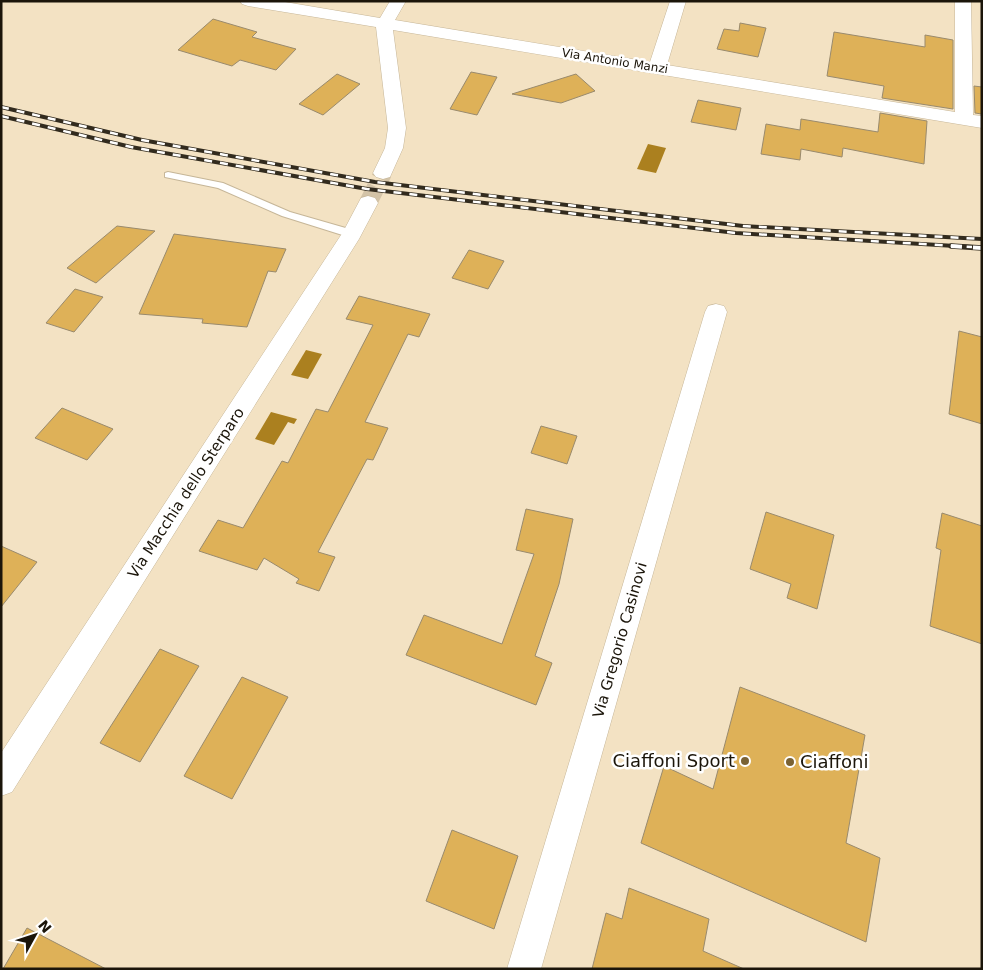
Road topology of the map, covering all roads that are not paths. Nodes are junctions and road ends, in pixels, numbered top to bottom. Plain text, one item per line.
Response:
1 (248, 1) edge
2 (398, 1) edge
3 (678, 1) edge
4 (963, 7) edge
5 (982, 16) edge
6 (384, 24) junction
7 (657, 68) junction
8 (964, 119) junction
9 (982, 122) edge
10 (383, 173) tunnel mouth
11 (168, 175) dead end
12 (368, 203) tunnel mouth
13 (352, 234) junction
14 (716, 312) dead end
15 (1, 781) edge
16 (524, 969) edge

1 - 6 street, Via Antonio Manzi
2 - 6 street
3 - 7 street
4 - 5 street
4 - 8 street
6 - 7 street, Via Antonio Manzi
6 - 10 street
7 - 8 street, Via Antonio Manzi
8 - 9 street, Via Antonio Manzi
11 - 13 lane
12 - 13 street, Via Macchia dello Sterparo
13 - 15 street, Via Macchia dello Sterparo
14 - 16 street, Via Gregorio Casinovi

